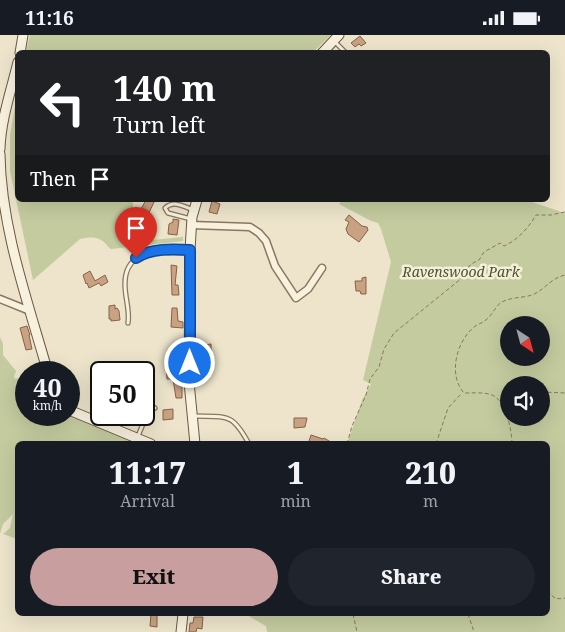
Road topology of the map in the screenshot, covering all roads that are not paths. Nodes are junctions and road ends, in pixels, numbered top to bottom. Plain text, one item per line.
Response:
1 (23, 35) edge
2 (336, 38) edge
3 (20, 50) edge
4 (325, 50) edge
5 (344, 50) edge
6 (15, 73) edge
7 (0, 149) edge
8 (0, 154) edge
9 (196, 202) edge
10 (192, 218) junction
11 (190, 250) junction
12 (322, 268) dead end
13 (0, 299) edge
14 (30, 311) junction
15 (128, 323) dead end
16 (45, 361) edge
17 (192, 415) junction
18 (116, 426) edge
19 (142, 426) edge
20 (137, 439) junction
21 (143, 441) edge
22 (195, 441) edge
23 (248, 441) edge
24 (183, 616) edge
25 (181, 632) edge

1 - 3 street
2 - 4 street
2 - 5 lane
6 - 7 street
8 - 14 street
9 - 10 street
10 - 10 lane
10 - 11 street
10 - 12 street
11 - 15 lane
11 - 17 street
13 - 14 street
14 - 16 street
17 - 22 street
17 - 23 lane
18 - 20 street
19 - 20 lane
20 - 21 street
24 - 25 street

